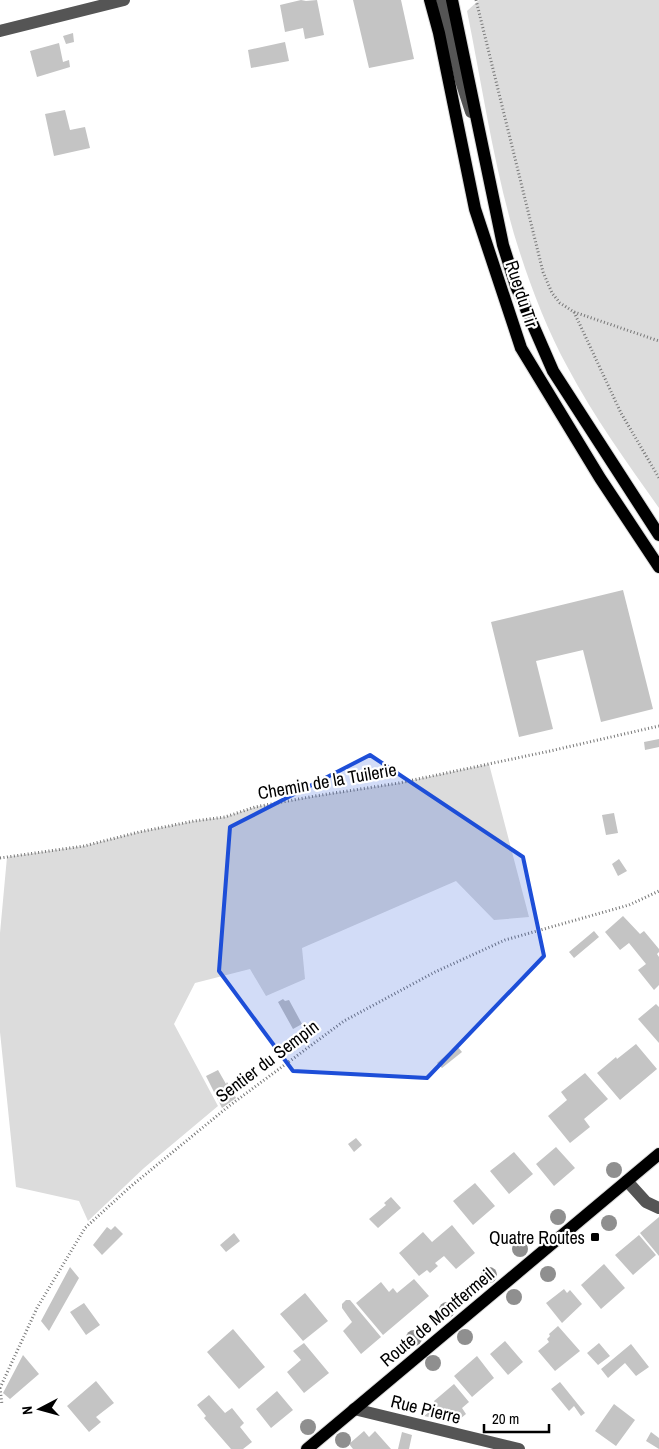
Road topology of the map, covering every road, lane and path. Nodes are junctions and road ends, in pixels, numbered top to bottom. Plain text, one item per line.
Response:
1 (124, 0) edge
2 (430, 0) edge
3 (442, 0) edge
4 (452, 0) edge
5 (476, 0) edge
6 (0, 32) edge
7 (484, 152) junction
8 (574, 312) junction
9 (659, 341) edge
10 (659, 478) edge
11 (659, 535) edge
12 (659, 567) edge
13 (659, 726) edge
14 (0, 858) edge
15 (659, 891) edge
16 (659, 1154) edge
17 (628, 1181) junction
18 (659, 1208) edge
19 (0, 1388) edge
20 (2, 1405) dead end
21 (354, 1409) junction
22 (307, 1449) edge
23 (519, 1449) edge

1 - 6 street
2 - 12 main road, Rue du Tir
3 - 7 street
4 - 7 main road, Rue du Tir
5 - 8 path
7 - 11 main road, Rue du Tir
8 - 9 path
8 - 10 path
13 - 14 path, Chemin de la Tuilerie
15 - 19 path, Sentier du Sempin
16 - 17 main road, Route de Montfermeil
17 - 18 street
17 - 21 main road, Route de Montfermeil
19 - 20 path, Sentier du Sempin
21 - 22 main road, Route de Montfermeil
21 - 23 street, Rue Pierre

